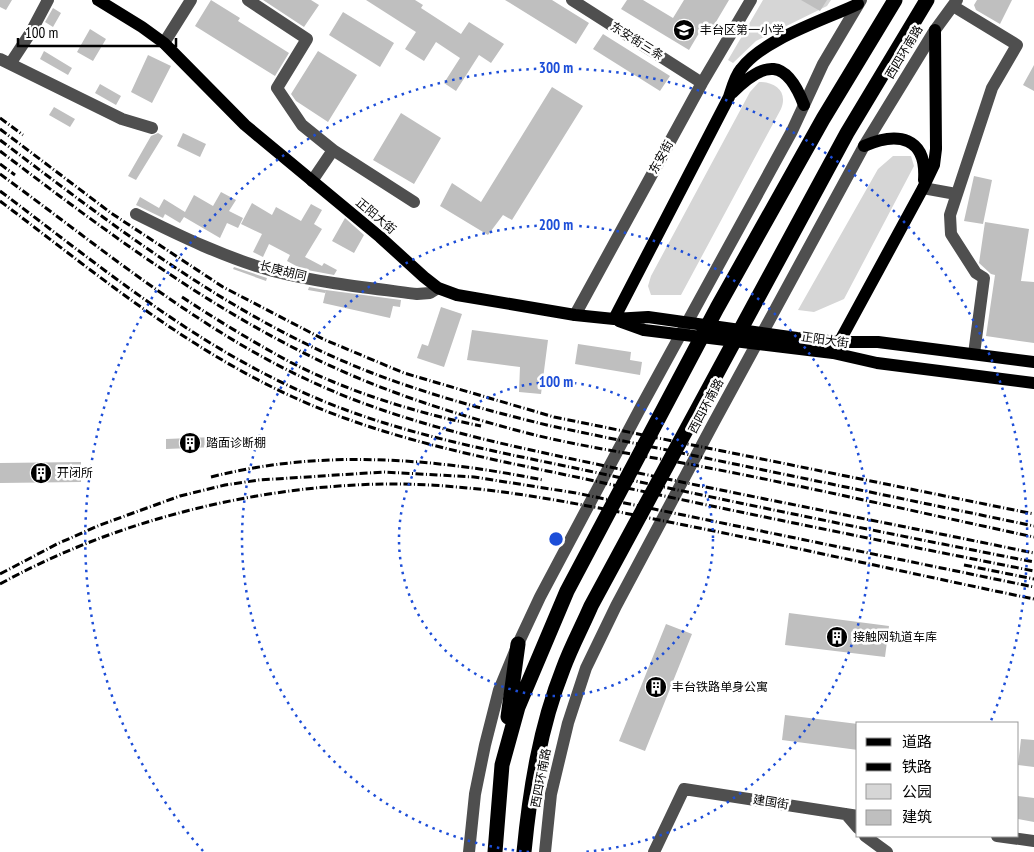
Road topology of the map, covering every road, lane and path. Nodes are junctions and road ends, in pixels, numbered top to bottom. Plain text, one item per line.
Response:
1 (48, 0) edge
2 (98, 0) edge
3 (191, 0) edge
4 (248, 0) edge
5 (572, 0) edge
6 (750, 0) edge
7 (895, 0) edge
8 (928, 0) edge
9 (860, 2) edge
10 (955, 3) edge
11 (935, 30) junction
12 (164, 43) junction
13 (5, 62) edge
14 (702, 83) junction
15 (729, 97) junction
16 (804, 105) junction
17 (152, 128) dead end
18 (864, 146) junction
19 (333, 150) junction
20 (312, 181) junction
21 (924, 188) junction
22 (956, 194) junction
23 (414, 202) dead end
24 (136, 214) dead end
25 (438, 288) junction
26 (574, 315) junction
27 (614, 319) junction
28 (795, 343) junction
29 (836, 348) junction
30 (974, 354) junction
31 (1034, 362) edge
32 (1034, 383) edge
33 (518, 644) junction
34 (502, 765) junction
35 (852, 815) edge
36 (866, 837) edge
37 (1005, 837) edge
38 (1034, 841) edge
39 (469, 852) edge
40 (495, 852) edge
41 (524, 852) edge
42 (545, 852) edge
43 (654, 852) edge
44 (886, 852) edge

1 - 13 street
2 - 12 main road, 正阳大街
3 - 12 street
4 - 19 street
5 - 14 street, 东安街三条
6 - 14 street, 东安街
7 - 34 highway
8 - 41 highway, 西四环南路
9 - 15 main road
9 - 16 street
10 - 11 street, 西四环南路
10 - 22 street
11 - 18 street, 西四环南路
11 - 21 main road
12 - 20 main road, 正阳大街
13 - 17 street
14 - 26 street, 东安街
15 - 16 main road
15 - 27 main road
16 - 33 street
18 - 21 main road
18 - 42 street, 西四环南路
19 - 20 street
19 - 23 street
20 - 25 main road, 正阳大街
21 - 22 street
21 - 29 main road
22 - 30 street
24 - 25 street, 长庚胡同
25 - 26 main road, 正阳大街
26 - 27 main road, 正阳大街
27 - 28 main road, 正阳大街
27 - 28 main road, 正阳大街
28 - 29 main road, 正阳大街
29 - 30 main road, 正阳大街
29 - 32 main road, 正阳大街
30 - 31 main road, 正阳大街
33 - 34 highway
33 - 39 street
34 - 40 highway
35 - 43 street, 建国街
36 - 44 street
37 - 38 street

